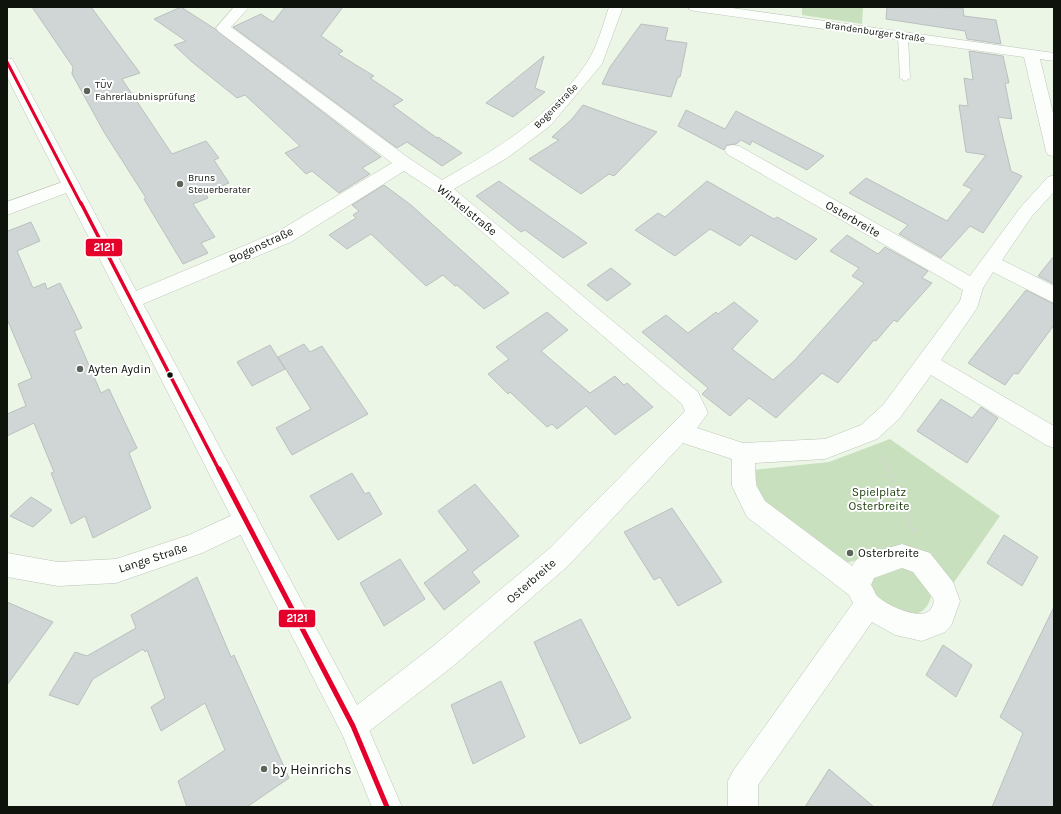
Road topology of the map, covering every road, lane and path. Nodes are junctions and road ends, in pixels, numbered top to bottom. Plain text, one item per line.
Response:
1 (242, 7) edge
2 (616, 7) edge
3 (695, 7) edge
4 (903, 36) junction
5 (1031, 54) junction
6 (1054, 57) edge
7 (7, 62) edge
8 (905, 78) dead end
9 (733, 150) dead end
10 (1054, 151) edge
11 (404, 163) junction
12 (1054, 182) edge
13 (71, 185) junction
14 (442, 188) junction
15 (7, 209) edge
16 (990, 262) junction
17 (973, 287) junction
18 (1054, 295) edge
19 (131, 300) junction
20 (928, 363) junction
21 (680, 432) junction
22 (869, 432) junction
23 (1054, 438) edge
24 (743, 453) junction
25 (246, 520) junction
26 (921, 562) junction
27 (7, 565) edge
28 (863, 595) junction
29 (353, 726) junction
30 (387, 807) edge
31 (742, 807) edge

1 - 11 street, Winkelstraße
2 - 14 street, Bogenstraße
3 - 4 street, Brandenburger Straße
4 - 5 street, Brandenburger Straße
4 - 8 lane
5 - 6 street, Brandenburger Straße
5 - 10 street
7 - 13 street
9 - 17 street, Osterbreite
11 - 14 street, Winkelstraße
11 - 19 street, Bogenstraße
12 - 16 street
13 - 15 street
13 - 19 street
14 - 21 street, Winkelstraße
16 - 17 street
16 - 18 street
17 - 20 street
19 - 25 street
20 - 22 street
20 - 23 street
21 - 24 street
21 - 29 street, Osterbreite
22 - 24 street
22 - 26 path
24 - 28 street
25 - 27 street, Lange Straße
25 - 29 street
26 - 28 street
26 - 28 street
28 - 31 street
29 - 30 street

